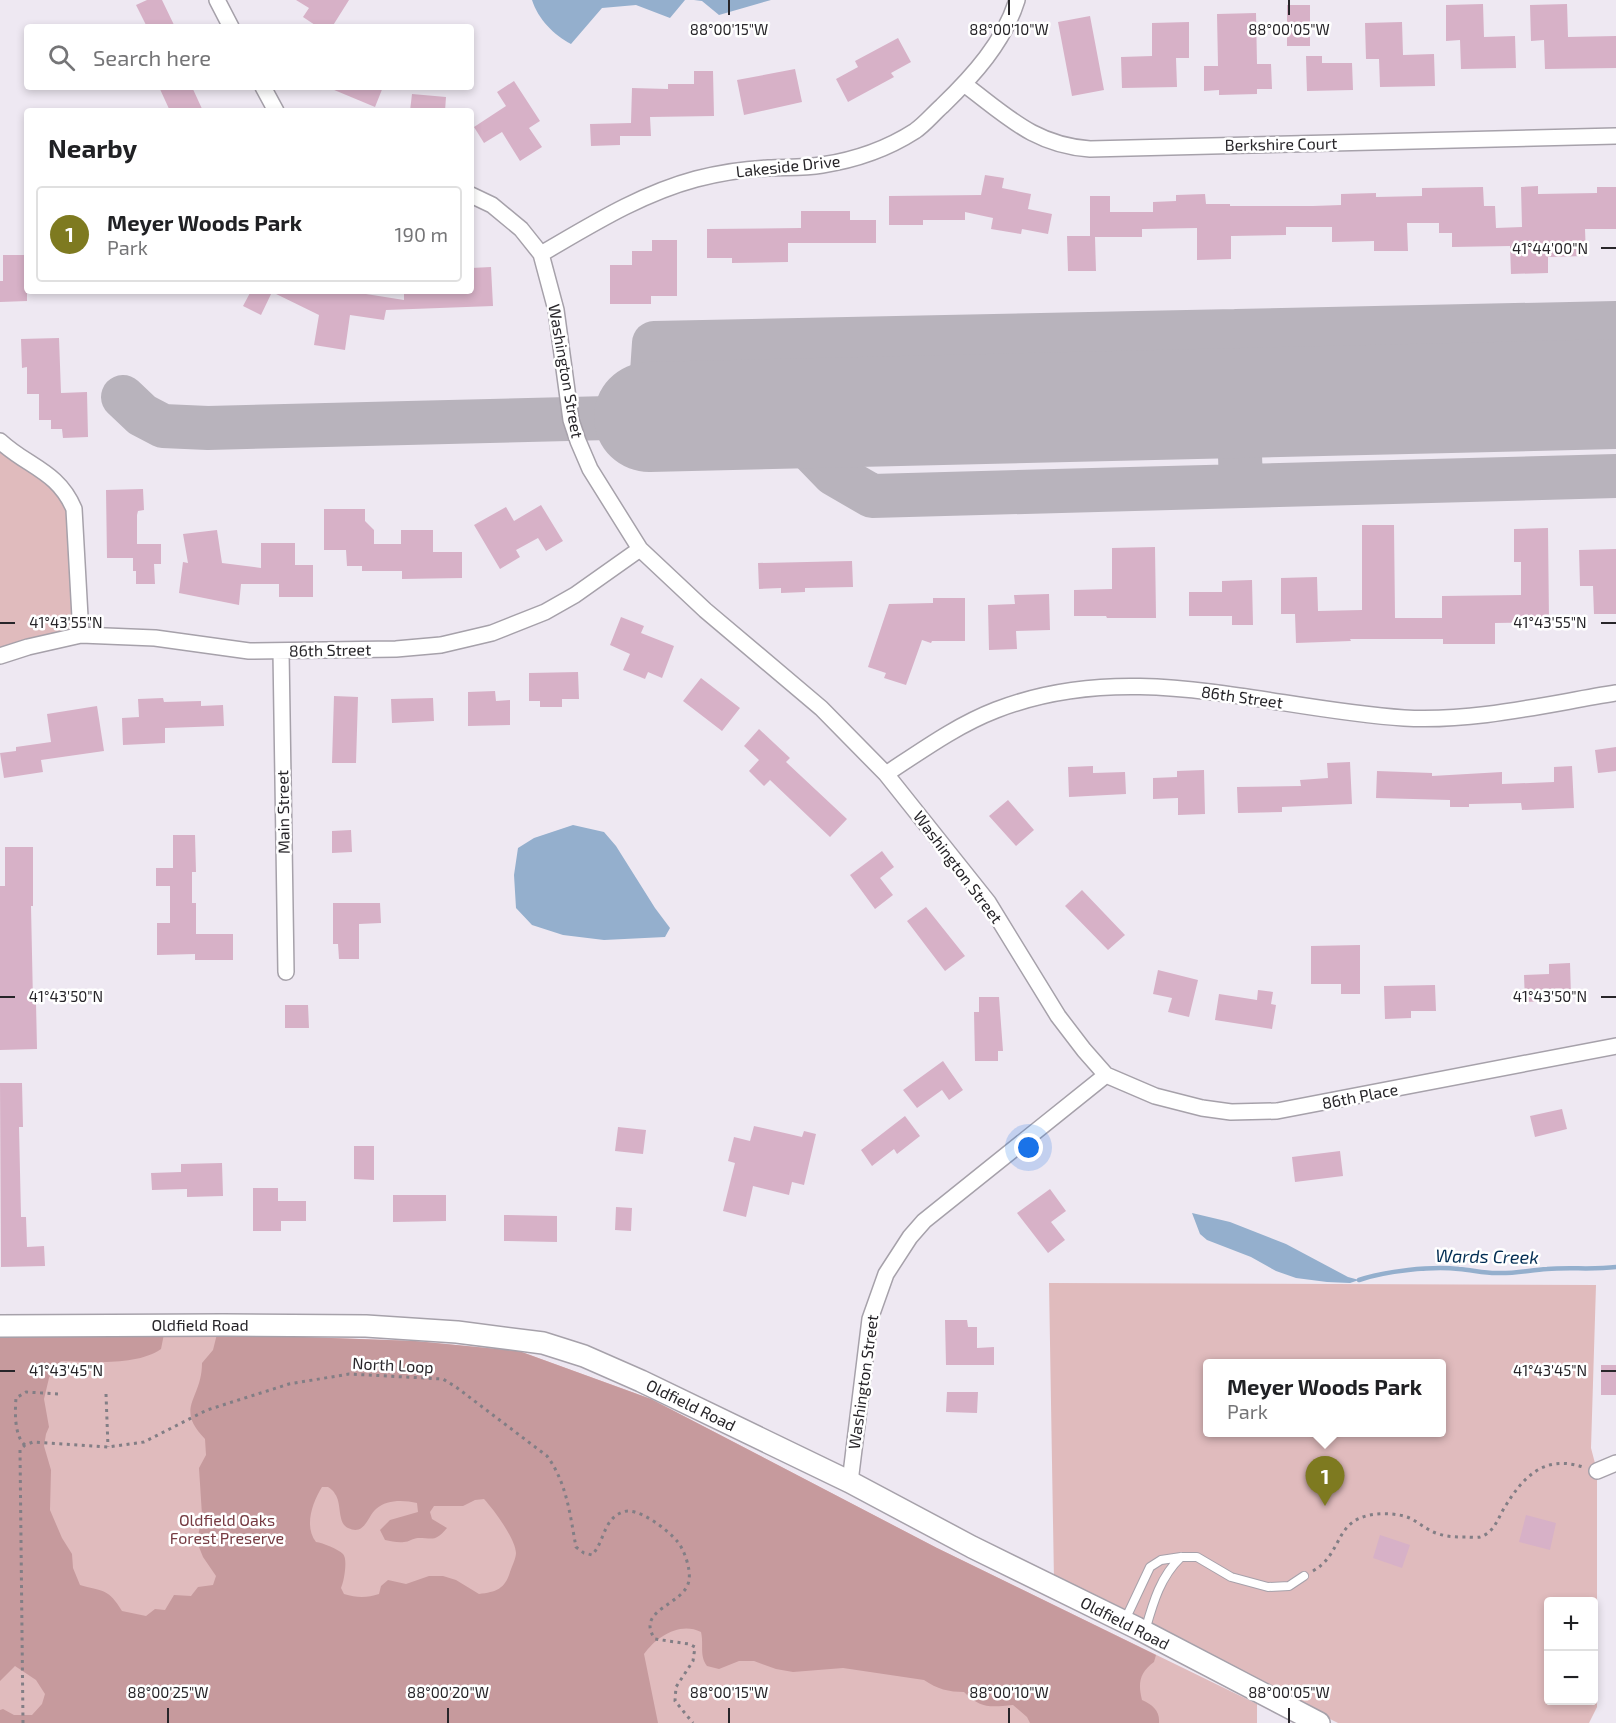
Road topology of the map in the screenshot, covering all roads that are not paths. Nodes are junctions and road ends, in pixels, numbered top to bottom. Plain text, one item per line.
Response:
1 (217, 0) edge
2 (1017, 0) edge
3 (229, 24) edge
4 (964, 84) junction
5 (265, 90) edge
6 (274, 108) edge
7 (1616, 135) edge
8 (474, 196) edge
9 (541, 254) junction
10 (0, 441) edge
11 (640, 549) junction
12 (81, 635) junction
13 (280, 651) junction
14 (0, 656) edge
15 (1616, 693) edge
16 (886, 774) junction
17 (286, 972) dead end
18 (1616, 1046) edge
19 (1106, 1075) junction
20 (0, 1326) edge
21 (1616, 1462) edge
22 (1597, 1471) road end
23 (850, 1482) junction
24 (1181, 1557) junction
25 (1304, 1576) road end
26 (1125, 1622) junction
27 (1145, 1632) junction
28 (1319, 1723) edge

1 - 3 street
2 - 4 street, Lakeside Drive
4 - 7 street, Berkshire Court
4 - 9 street, Lakeside Drive
5 - 6 street
8 - 9 street
9 - 11 street, Washington Street
10 - 12 street
11 - 13 street, 86th Street
11 - 16 street, Washington Street
12 - 13 street, 86th Street
12 - 14 street, 86th Street
13 - 17 street, Main Street
15 - 16 street, 86th Street
16 - 19 street, Washington Street
18 - 19 street, 86th Place
19 - 23 street, Washington Street
20 - 23 street, Oldfield Road
21 - 22 street
23 - 26 street, Oldfield Road
24 - 25 lane
24 - 26 lane
24 - 27 lane
26 - 27 street, Oldfield Road
27 - 28 street, Oldfield Road

